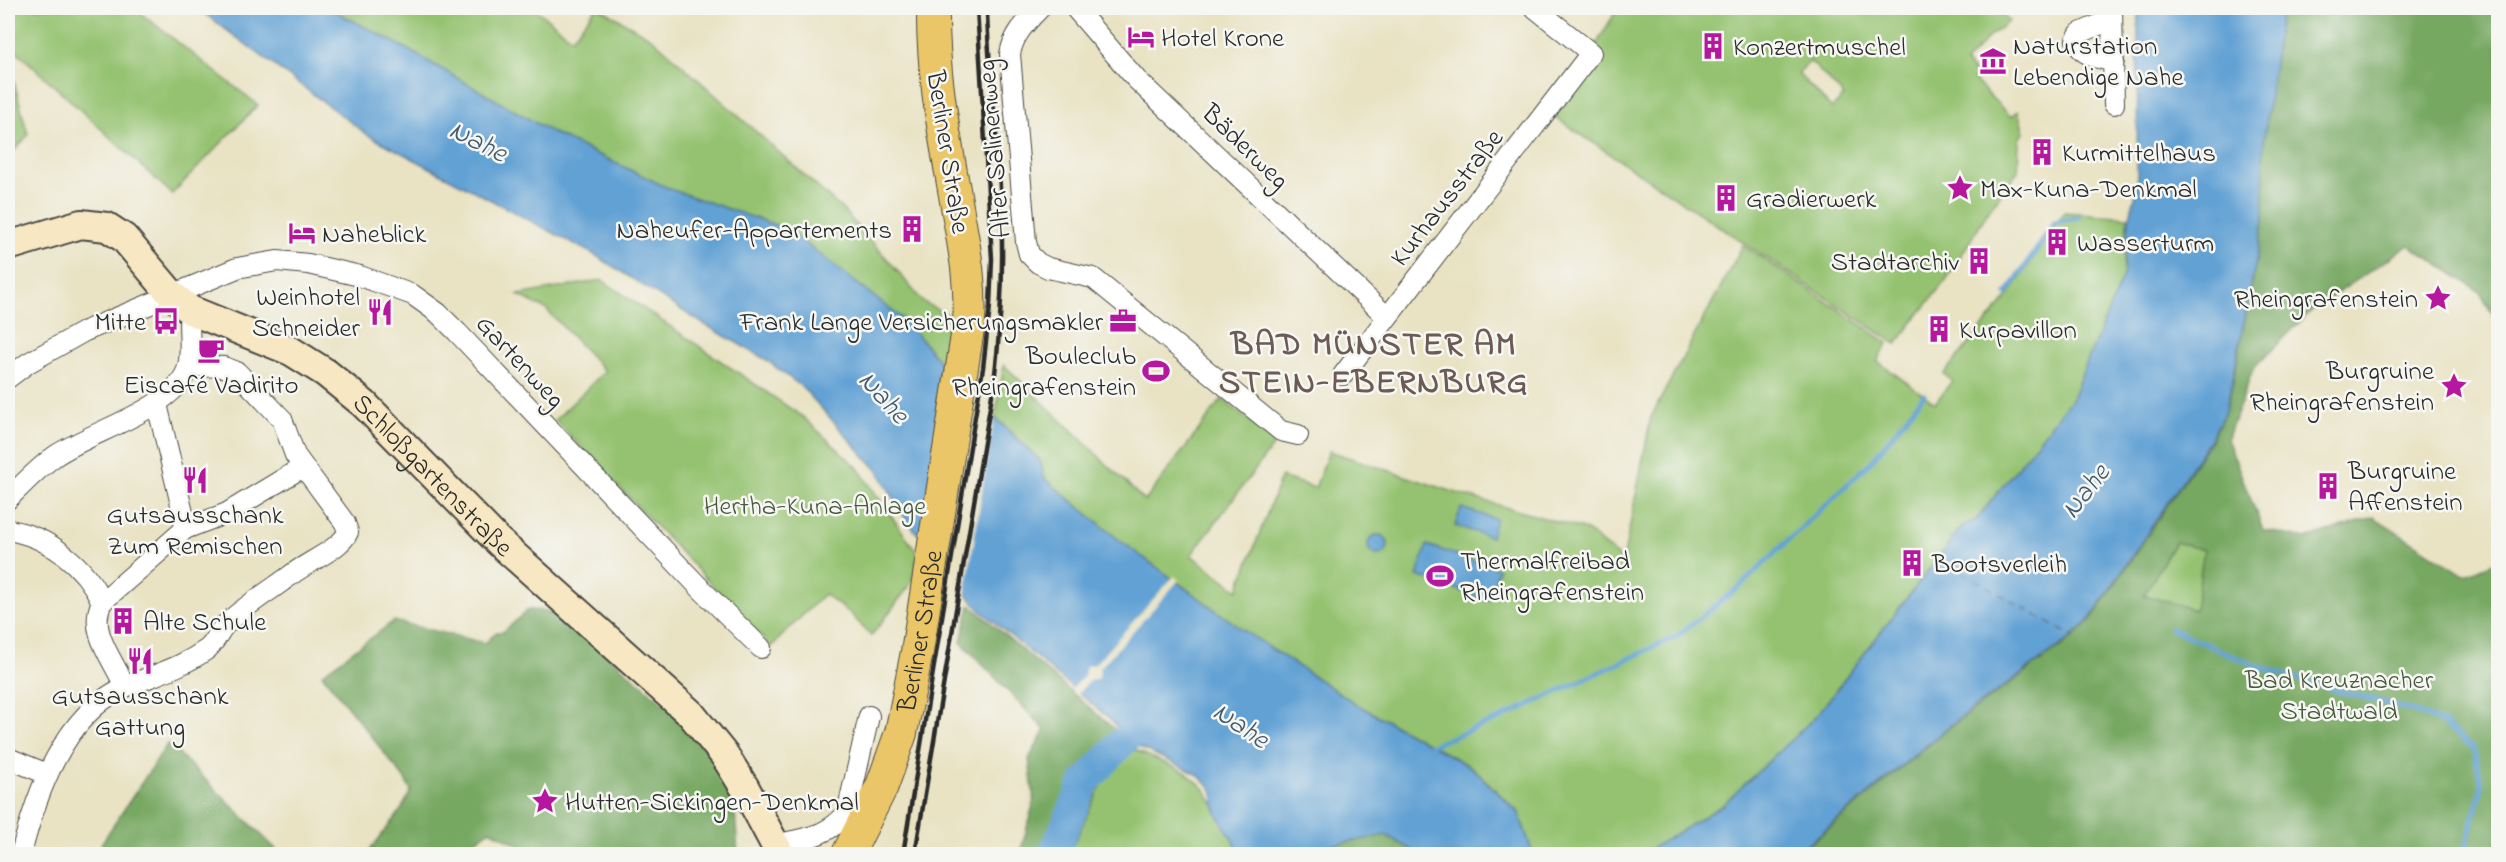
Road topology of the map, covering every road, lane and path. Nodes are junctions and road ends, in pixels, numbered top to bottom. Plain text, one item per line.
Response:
1 (933, 8) edge
2 (1040, 8) edge
3 (1074, 8) edge
4 (1535, 8) edge
5 (2112, 13) edge
6 (2114, 62) junction
7 (2114, 104) dead end
8 (8, 246) edge
9 (181, 303) junction
10 (1387, 317) junction
11 (188, 366) junction
12 (1343, 375) dead end
13 (8, 378) edge
14 (157, 404) junction
15 (1298, 435) dead end
16 (303, 467) junction
17 (8, 499) edge
18 (185, 529) junction
19 (8, 530) edge
20 (102, 602) junction
21 (761, 648) dead end
22 (125, 687) junction
23 (869, 716) dead end
24 (8, 758) edge
25 (47, 774) junction
26 (777, 850) edge
27 (21, 855) edge
28 (848, 855) edge

1 - 28 main road, Berliner Straße
2 - 15 street, Alter Salinenweg
3 - 10 street, Bäderweg
4 - 10 street, Kurhausstraße
5 - 6 street
5 - 6 street
6 - 7 street
8 - 9 main road, Schloßgartenstraße
9 - 11 street
9 - 13 street, Gartenweg
9 - 21 street, Gartenweg
9 - 26 main road, Schloßgartenstraße
10 - 12 street, Kurhausstraße
11 - 14 street
11 - 16 street
14 - 17 street
14 - 18 street
16 - 18 street
16 - 22 street
18 - 20 street
19 - 20 street
20 - 22 street
22 - 25 street
23 - 26 street
24 - 25 street
25 - 27 street

